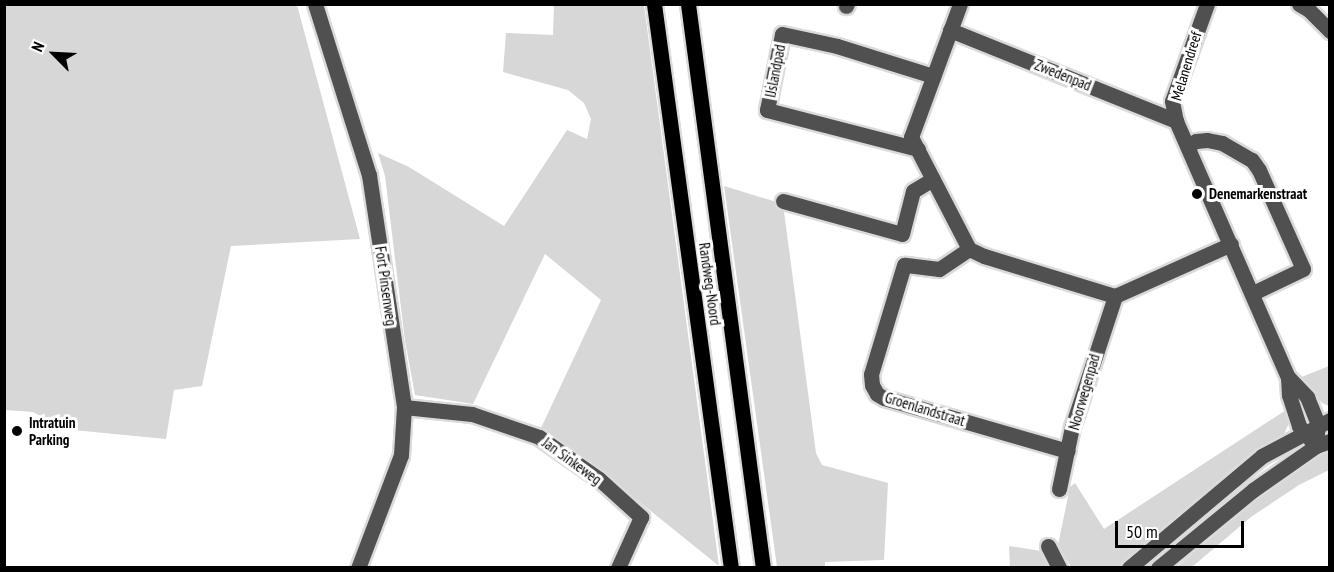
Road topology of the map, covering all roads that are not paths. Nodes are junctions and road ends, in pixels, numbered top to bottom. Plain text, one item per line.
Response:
1 (315, 4) edge
2 (654, 4) edge
3 (688, 4) edge
4 (960, 4) edge
5 (1207, 4) edge
6 (1299, 4) edge
7 (950, 30) junction
8 (1329, 30) edge
9 (933, 76) junction
10 (1176, 121) junction
11 (1189, 145) junction
12 (918, 150) junction
13 (933, 179) junction
14 (783, 201) dead end
15 (1231, 244) junction
16 (969, 249) junction
17 (1253, 293) junction
18 (1114, 296) junction
19 (1288, 377) junction
20 (404, 407) junction
21 (1324, 422) edge
22 (1302, 433) junction
23 (1323, 444) edge
24 (1068, 451) junction
25 (1059, 489) dead end
26 (1048, 546) dead end
27 (358, 567) edge
28 (618, 567) edge
29 (731, 567) edge
30 (763, 567) edge
31 (1059, 567) edge
32 (1129, 567) edge
33 (1158, 567) edge

1 - 20 street, Fort Pinsenweg
2 - 29 main road, Randweg-Noord
3 - 30 main road, Randweg-Noord
4 - 7 street
5 - 10 street, Melanendreef
6 - 8 street
7 - 9 street
7 - 10 street, Zwedenpad
9 - 12 street
9 - 12 street, IJslandpad
10 - 11 street, Melanendreef
11 - 15 street, Melanendreef
11 - 17 street
12 - 13 street
13 - 14 street
13 - 16 street
15 - 17 street, Melanendreef
15 - 18 street
16 - 18 street
16 - 24 street, Groenlandstraat
17 - 19 street, Melanendreef
18 - 24 street, Noorwegenpad
19 - 21 street, Melanendreef
19 - 22 street, Melanendreef
20 - 27 street, Fort Pinsenweg
20 - 28 street, Jan Sinkeweg
21 - 22 street
21 - 23 street, Melanendreef
22 - 23 street, Melanendreef
22 - 32 street
23 - 33 street
24 - 25 street, Noorwegenpad
26 - 31 street

